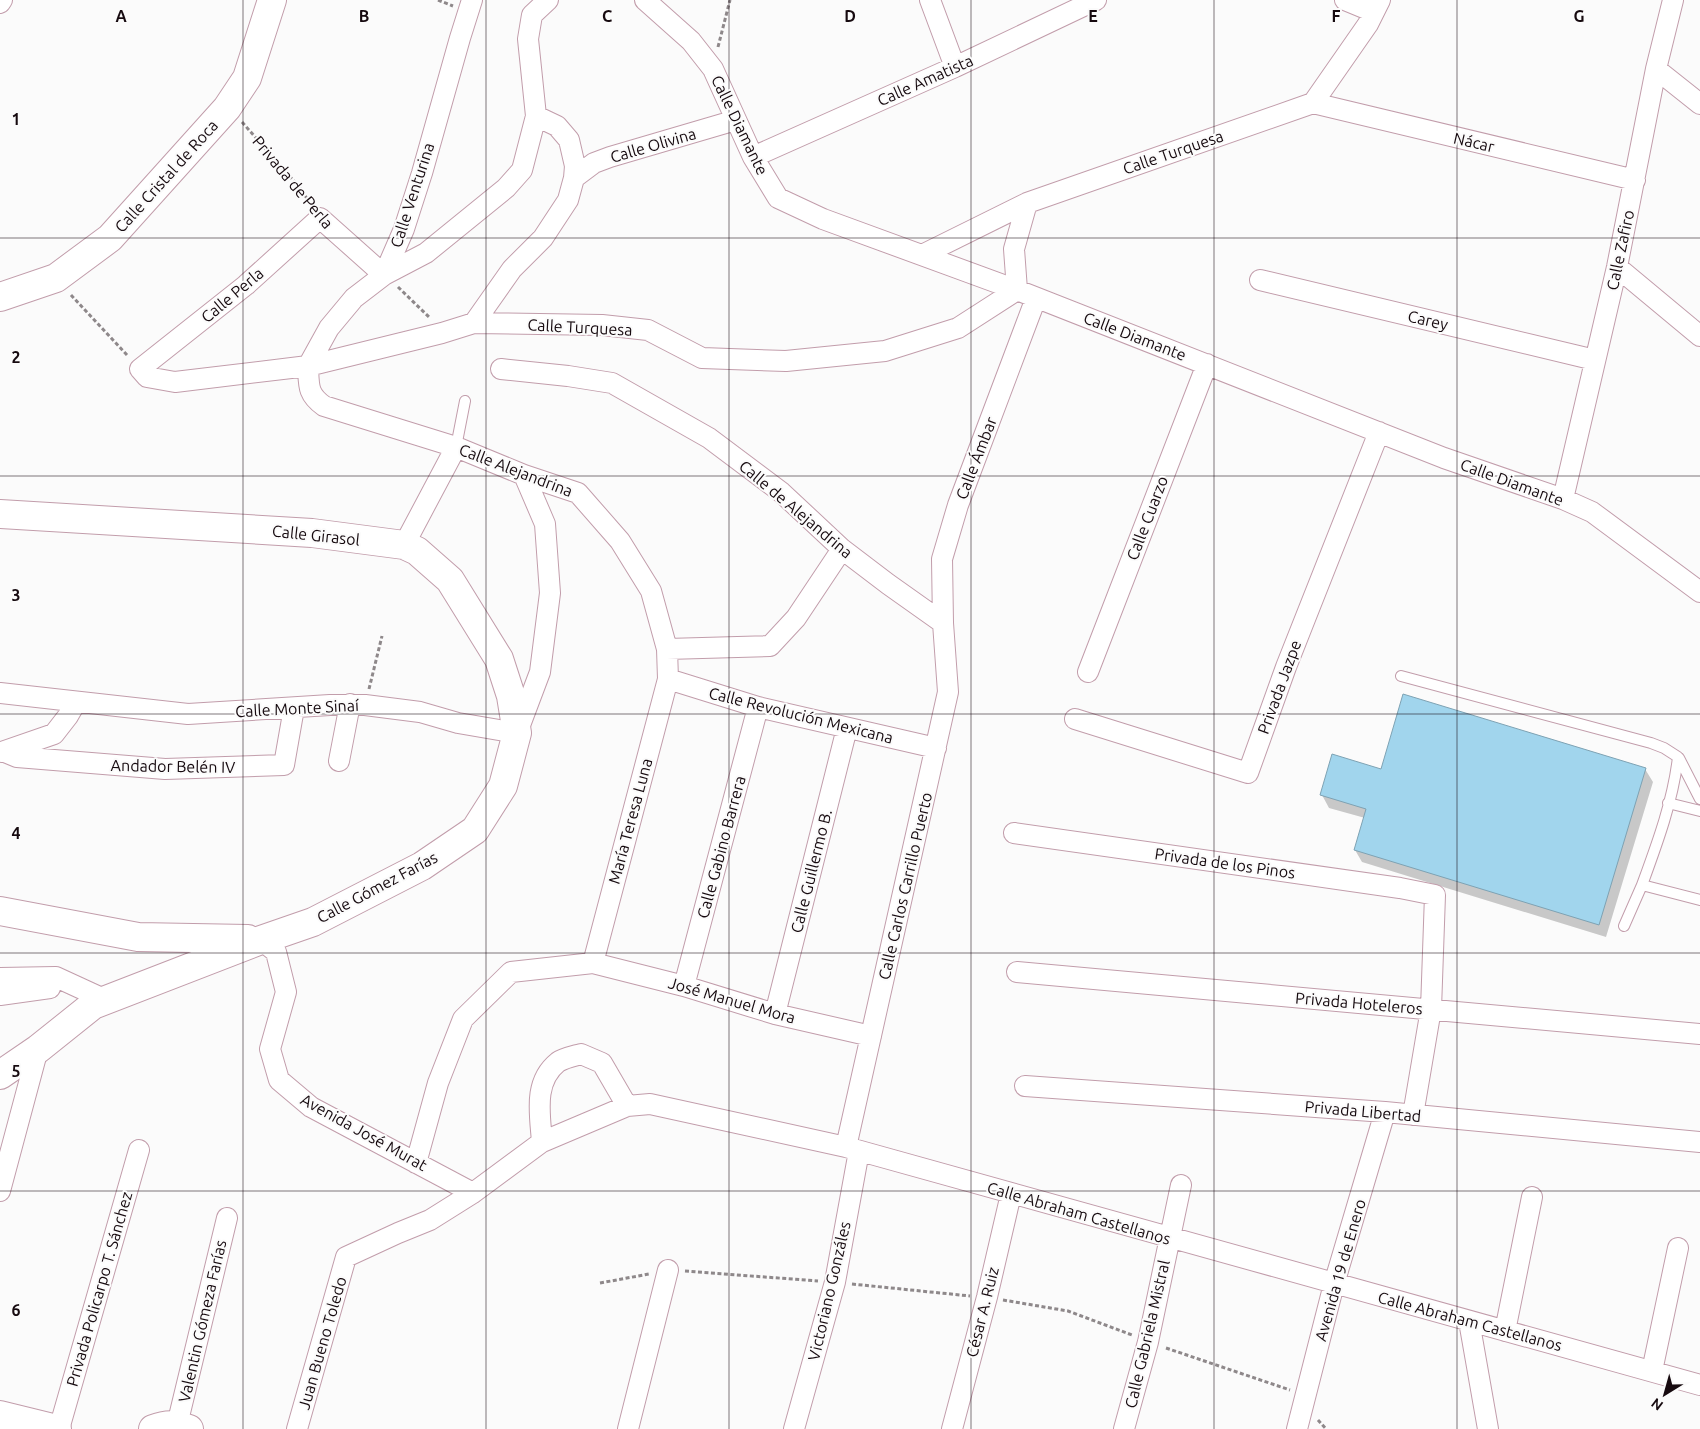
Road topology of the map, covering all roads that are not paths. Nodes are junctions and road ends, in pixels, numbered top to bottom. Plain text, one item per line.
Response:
1 (272, 0) edge
2 (472, 0) edge
3 (548, 0) edge
4 (645, 0) edge
5 (930, 0) edge
6 (1096, 0) edge
7 (1345, 0) edge
8 (1673, 0) edge
9 (1377, 6) edge
10 (955, 67) junction
11 (1656, 69) junction
12 (1313, 103) junction
13 (1700, 104) edge
14 (536, 116) junction
15 (736, 120) junction
16 (753, 157) junction
17 (574, 178) junction
18 (1635, 180) junction
19 (1027, 203) junction
20 (320, 218) joint
21 (922, 255) junction
22 (1617, 267) junction
23 (384, 275) junction
24 (1260, 280) dead end
25 (1017, 290) junction
26 (0, 297) edge
27 (1036, 298) junction
28 (474, 323) junction
29 (1700, 336) edge
30 (1595, 360) junction
31 (1206, 364) junction
32 (308, 366) junction
33 (140, 369) joint
34 (501, 369) dead end
35 (464, 401) dead end
36 (1379, 432) junction
37 (456, 447) junction
38 (524, 475) junction
39 (1563, 499) junction
40 (0, 514) edge
41 (404, 545) junction
42 (842, 549) junction
43 (1700, 592) edge
44 (943, 623) junction
45 (667, 649) junction
46 (1088, 672) dead end
47 (1401, 676) dead end
48 (668, 679) junction
49 (0, 693) edge
50 (76, 702) junction
51 (358, 704) junction
52 (758, 707) junction
53 (294, 708) junction
54 (1076, 719) dead end
55 (847, 728) junction
56 (517, 733) junction
57 (936, 748) junction
58 (2, 752) edge
59 (1678, 757) junction
60 (339, 761) dead end
61 (1700, 799) edge
62 (1668, 803) junction
63 (1700, 811) edge
64 (1014, 833) dead end
65 (1642, 885) junction
66 (1700, 900) edge
67 (0, 911) edge
68 (1624, 926) dead end
69 (260, 940) junction
70 (593, 963) junction
71 (1018, 972) dead end
72 (0, 978) edge
73 (684, 986) junction
74 (0, 995) edge
75 (100, 1002) junction
76 (1431, 1009) junction
77 (775, 1014) junction
78 (1700, 1034) edge
79 (871, 1036) junction
80 (38, 1049) junction
81 (0, 1075) edge
82 (1025, 1086) dead end
83 (627, 1106) junction
84 (1385, 1112) junction
85 (1413, 1116) junction
86 (542, 1142) junction
87 (1700, 1142) edge
88 (853, 1149) junction
89 (139, 1150) dead end
90 (416, 1162) junction
91 (1181, 1185) dead end
92 (0, 1191) edge
93 (473, 1193) junction
94 (1011, 1194) junction
95 (1532, 1197) dead end
96 (227, 1218) dead end
97 (1169, 1238) junction
98 (1678, 1248) dead end
99 (346, 1257) joint
100 (668, 1270) road end
101 (1334, 1284) junction
102 (1469, 1321) junction
103 (1505, 1331) junction
104 (1652, 1371) junction
105 (1700, 1385) edge
106 (0, 1415) edge
107 (173, 1428) edge
108 (58, 1429) edge
109 (297, 1429) edge
110 (628, 1429) edge
111 (794, 1429) edge
112 (952, 1429) edge
113 (1124, 1429) edge
114 (1297, 1429) edge
115 (1488, 1429) edge

1 - 26 street, Calle Cristal de Roca
2 - 23 street, Calle Venturina
3 - 14 street
4 - 15 street, Calle Diamante
5 - 10 street
6 - 10 street, Calle Amatista
7 - 9 street
8 - 11 street, Calle Zafiro
9 - 12 street
10 - 16 street, Calle Amatista
11 - 13 street
11 - 18 street, Calle Zafiro
12 - 18 street, Nácar
12 - 19 street, Calle Turquesa
14 - 17 street
14 - 23 street
15 - 16 street, Calle Diamante
15 - 17 street, Calle Olivina
16 - 21 street, Calle Diamante
17 - 28 street
18 - 22 street, Calle Zafiro
19 - 21 street, Calle Turquesa
19 - 25 street
20 - 23 street, Privada de Perla
20 - 33 street, Calle Perla
21 - 25 street, Calle Diamante
22 - 29 street
22 - 30 street, Calle Zafiro
23 - 32 street, Calle Venturina
24 - 30 street, Carey
25 - 27 street, Calle Diamante
25 - 28 street, Calle Turquesa
27 - 31 street, Calle Diamante
27 - 44 street, Calle Ámbar
28 - 32 street, Calle Turquesa
30 - 39 street, Calle Zafiro
31 - 36 street, Calle Diamante
31 - 46 street, Calle Cuarzo
32 - 33 street, Calle Turquesa
32 - 37 street, Calle Alejandrina
34 - 42 street, Calle de Alejandrina
35 - 37 lane
36 - 39 street, Calle Diamante
36 - 54 street, Privada Jazpe
37 - 38 street, Calle Alejandrina
37 - 41 street
38 - 45 street, Calle Alejandrina
38 - 56 street, Calle Gómez Farías
39 - 43 street, Calle Diamante
40 - 41 street, Calle Girasol
41 - 56 street, Calle Girasol
42 - 44 street, Calle de Alejandrina
42 - 45 street
44 - 57 street, Calle Carlos Carrillo Puerto
45 - 48 street, Calle Alejandrina
47 - 59 lane
48 - 52 street, Calle Revolución Mexicana
48 - 70 street, María Teresa Luna
49 - 50 street, Calle Monte Sinaí
50 - 53 street, Calle Monte Sinaí
50 - 58 street
51 - 53 street, Calle Monte Sinaí
51 - 56 street, Calle Monte Sinaí
51 - 60 street
52 - 55 street, Calle Revolución Mexicana
52 - 73 street, Calle Gabino Barrera
53 - 58 street, Andador Belén IV
55 - 57 street, Calle Revolución Mexicana
55 - 77 street, Calle Guillermo B.
56 - 69 street, Calle Gómez Farías
57 - 79 street, Calle Carlos Carrillo Puerto
59 - 61 lane
59 - 62 lane
62 - 63 lane
62 - 65 lane
64 - 76 street, Privada de los Pinos
65 - 66 lane
65 - 68 lane
67 - 69 street
69 - 75 street, Calle Gómez Farías
69 - 90 street, Avenida José Murat
70 - 73 street, José Manuel Mora
70 - 90 street
71 - 76 street, Privada Hoteleros
72 - 75 street
73 - 77 street, José Manuel Mora
74 - 75 street
75 - 80 street, Calle Gómez Farías
76 - 78 street, Privada Hoteleros
76 - 85 street
77 - 79 street, José Manuel Mora
79 - 88 street, Calle Carlos Carrillo Puerto
80 - 81 street, Calle Gómez Farías
80 - 92 street
82 - 84 street, Privada Libertad
83 - 86 street, Calle Abraham Castellanos
83 - 86 street
83 - 88 street, Calle Abraham Castellanos
84 - 85 street, Privada Libertad
84 - 101 street, Avenida 19 de Enero
85 - 87 street, Privada Libertad
86 - 93 street, Calle Abraham Castellanos
88 - 94 street, Calle Abraham Castellanos
88 - 111 street, Victoriano Gonzáles
89 - 108 street, Privada Policarpo T. Sánchez
90 - 93 street, Avenida José Murat
91 - 97 street, Calle Gabriela Mistral
93 - 99 street, Calle Abraham Castellanos
94 - 97 street, Calle Abraham Castellanos
94 - 112 street, César A. Ruiz
95 - 103 street
96 - 107 street, Valentin Gómeza Farías
97 - 101 street, Calle Abraham Castellanos
97 - 113 street, Calle Gabriela Mistral
98 - 104 street
99 - 109 street, Juan Bueno Toledo
100 - 110 street
101 - 102 street, Calle Abraham Castellanos
101 - 114 street, Avenida 19 de Enero
102 - 103 street, Calle Abraham Castellanos
102 - 115 street
103 - 104 street, Calle Abraham Castellanos
104 - 105 street, Calle Abraham Castellanos
106 - 108 street

